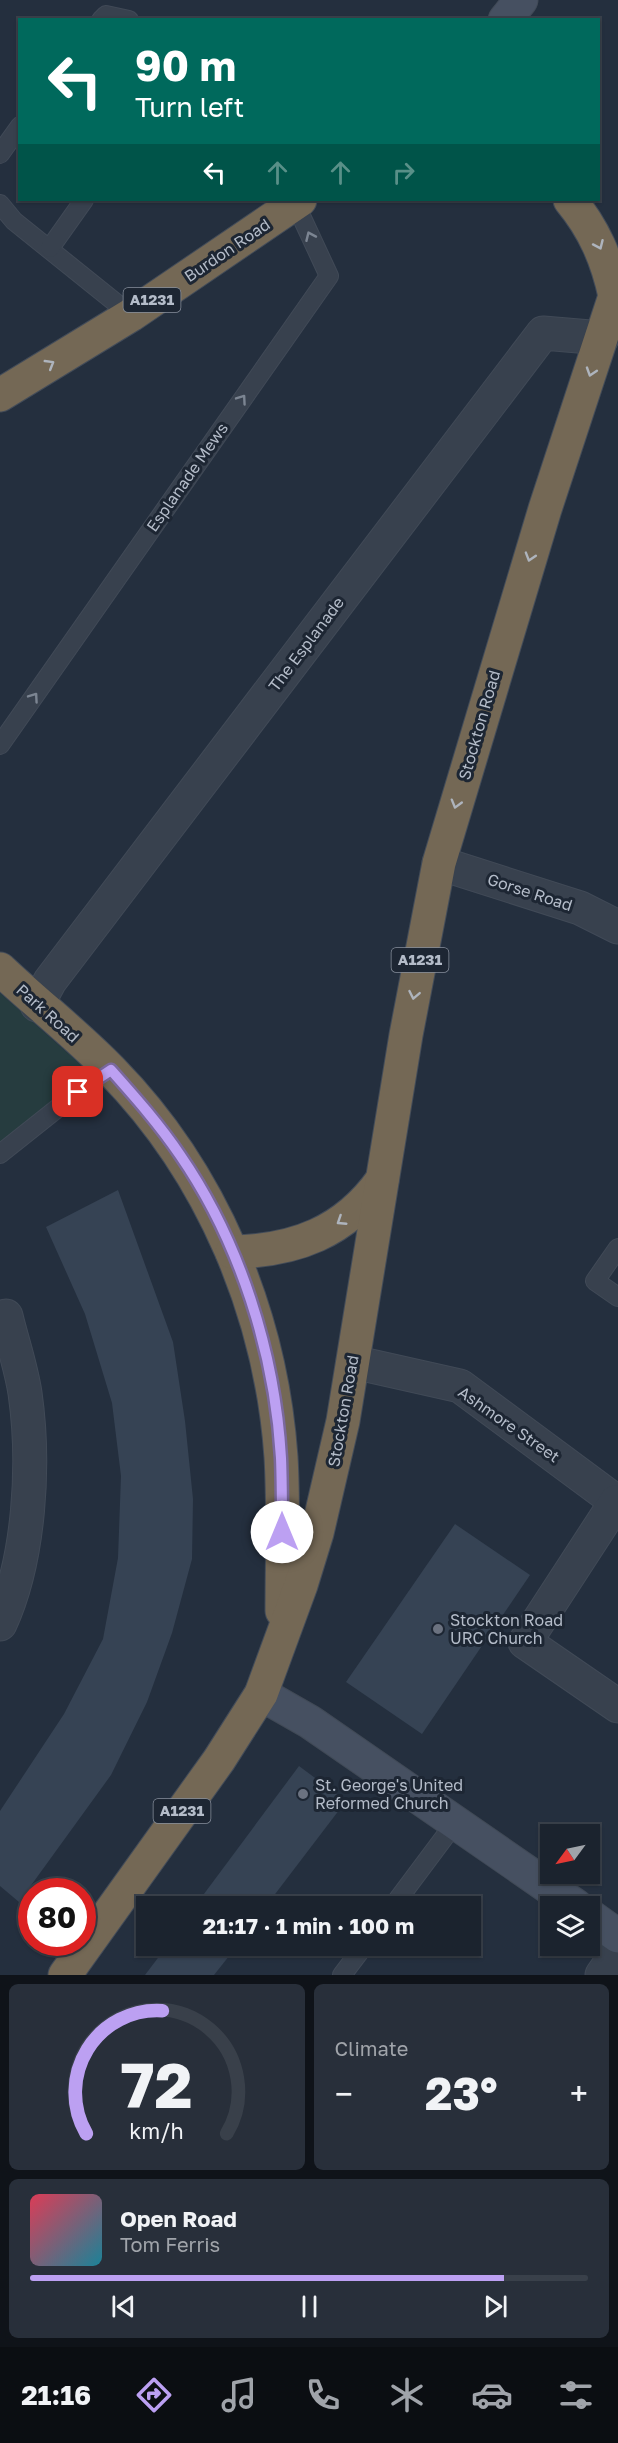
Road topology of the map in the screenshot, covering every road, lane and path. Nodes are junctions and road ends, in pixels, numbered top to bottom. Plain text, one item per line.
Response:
1 (521, 0) edge
2 (103, 18) edge
3 (120, 18) edge
4 (507, 18) edge
5 (18, 129) edge
6 (0, 154) edge
7 (83, 201) edge
8 (298, 201) edge
9 (571, 201) edge
10 (0, 204) edge
11 (50, 248) junction
12 (616, 288) edge
13 (131, 315) junction
14 (602, 338) junction
15 (0, 394) edge
16 (0, 744) edge
17 (439, 863) junction
18 (618, 927) edge
19 (0, 969) edge
20 (37, 1005) junction
21 (111, 1070) junction
22 (0, 1154) edge
23 (382, 1180) junction
24 (618, 1248) edge
25 (232, 1252) junction
26 (618, 1297) edge
27 (6, 1316) dead end
28 (353, 1362) junction
29 (617, 1503) edge
30 (282, 1510) joint
31 (0, 1624) edge
32 (282, 1637) junction
33 (261, 1694) junction
34 (618, 1706) edge
35 (455, 1823) junction
36 (400, 1896) edge
37 (561, 1896) edge
38 (600, 1923) edge
39 (618, 1936) edge
40 (618, 1952) edge
41 (356, 1956) edge
42 (64, 1975) edge
43 (342, 1975) edge
44 (602, 1975) edge

1 - 4 street
2 - 3 lane
5 - 6 lane
7 - 11 lane
8 - 13 highway, Burdon Road / A1231
16 -> 8 lane, Esplanade Mews
9 -> 12 highway, A1231
10 - 11 lane
11 - 13 lane
12 - 14 highway, Stockton Road / A1231
15 -> 13 highway, Burdon Road / A1231
14 -> 17 highway, Stockton Road / A1231
14 - 20 street, The Esplanade
17 - 18 street, Gorse Road
17 -> 23 highway, Stockton Road / A1231
19 - 20 highway, Park Road / A1231
20 - 21 highway, Park Road / A1231
21 - 22 lane
21 - 25 highway, Park Road / A1231
23 -> 25 highway, Stockton Road / A1231
23 - 28 highway, Stockton Road / A1231
24 - 26 lane
25 - 30 highway, Park Road / A1231
27 - 31 street
28 - 29 street, Ashmore Street
28 - 32 highway, Stockton Road / A1231
29 - 34 street
30 - 32 highway, Stockton Road / A1231
32 - 33 highway, Stockton Road / A1231
33 - 35 street
33 - 42 highway, Stockton Road / A1231
35 - 36 lane
35 - 37 street
38 - 39 street
40 - 44 street
41 - 43 lane

